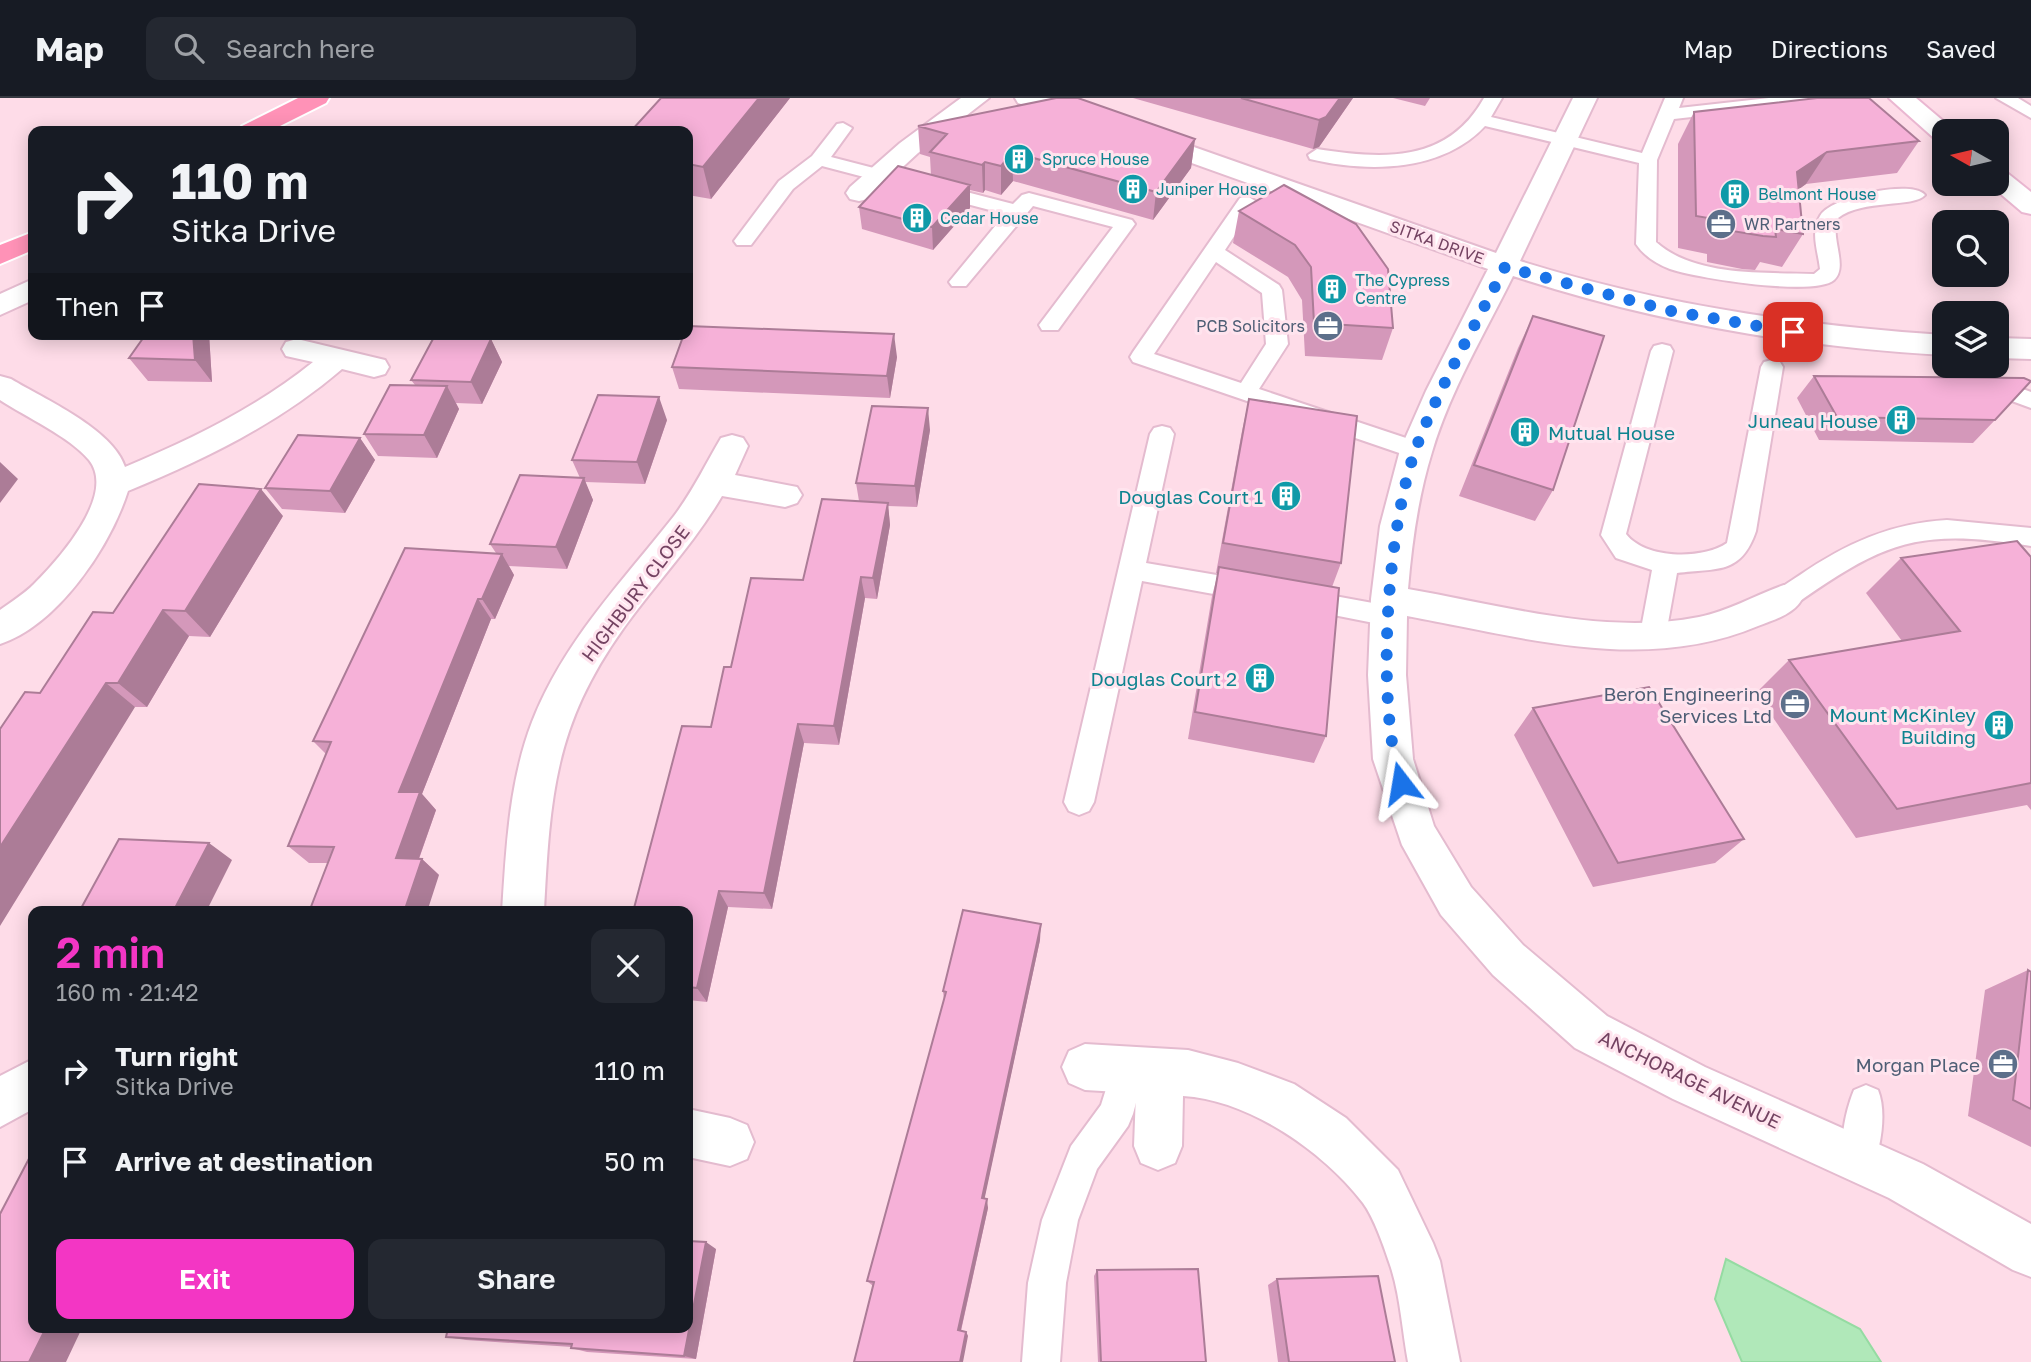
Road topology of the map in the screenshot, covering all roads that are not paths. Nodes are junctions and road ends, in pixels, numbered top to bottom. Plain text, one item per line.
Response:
1 (317, 98) edge
2 (977, 98) edge
3 (1027, 98) edge
4 (1493, 98) edge
5 (1585, 98) edge
6 (1815, 98) edge
7 (1901, 98) edge
8 (2005, 98) edge
9 (1670, 106) edge
10 (2031, 113) edge
11 (1481, 120) junction
12 (1932, 124) edge
13 (261, 126) edge
14 (843, 128) dead end
15 (1566, 142) junction
16 (1317, 155) dead end
17 (819, 160) junction
18 (1648, 160) junction
19 (881, 174) junction
20 (2009, 187) edge
21 (859, 193) dead end
22 (1915, 195) dead end
23 (1247, 202) dead end
24 (2031, 206) edge
25 (1017, 211) junction
26 (744, 241) dead end
27 (28, 242) edge
28 (1213, 251) junction
29 (0, 256) edge
30 (1505, 267) junction
31 (959, 282) dead end
32 (28, 291) edge
33 (0, 306) edge
34 (1050, 326) dead end
35 (1932, 344) edge
36 (2009, 348) edge
37 (297, 349) dead end
38 (2031, 349) edge
39 (1662, 351) dead end
40 (337, 358) junction
41 (374, 367) dead end
42 (1772, 367) dead end
43 (1986, 378) edge
44 (0, 386) edge
45 (1246, 392) junction
46 (2031, 400) edge
47 (1162, 434) dead end
48 (732, 446) dead end
49 (1416, 450) junction
50 (114, 484) junction
51 (714, 484) junction
52 (785, 495) dead end
53 (2031, 537) edge
54 (1666, 565) junction
55 (1132, 570) junction
56 (1784, 599) joint
57 (1389, 607) junction
58 (0, 629) edge
59 (1653, 634) junction
60 (1079, 802) dead end
61 (524, 906) edge
62 (1124, 1069) junction
63 (28, 1085) edge
64 (1866, 1102) dead end
65 (0, 1103) edge
66 (1158, 1146) dead end
67 (1859, 1159) junction
68 (2031, 1252) edge
69 (1041, 1362) edge
70 (1434, 1362) edge

1 - 13 main road
2 - 19 street
3 - 30 street, SITKA DRIVE
4 - 11 lane
5 - 15 street, ANCHORAGE AVENUE
6 - 9 lane
7 - 12 street
8 - 10 lane
9 - 18 lane
11 - 15 lane
11 - 16 lane
14 - 17 lane
15 - 18 lane
15 - 30 street, ANCHORAGE AVENUE
17 - 19 lane
17 - 26 lane
18 - 22 lane
19 - 21 street
19 - 25 lane
20 - 24 street
23 - 28 lane
25 - 31 lane
25 - 34 lane
27 - 29 main road
28 - 45 lane
28 - 45 lane
30 - 35 street, SITKA DRIVE
30 - 49 street, ANCHORAGE AVENUE
32 - 33 street
36 - 38 street
37 - 40 street
39 - 54 lane
40 - 41 street
40 - 50 street
42 - 54 lane
43 - 46 lane
44 - 50 street
45 - 49 lane
47 - 55 lane
48 - 51 street, HIGHBURY CLOSE
49 - 57 street, ANCHORAGE AVENUE
50 - 58 street
51 - 52 street
51 - 61 street, HIGHBURY CLOSE
53 - 56 lane
54 - 59 lane
55 - 57 lane
55 - 60 lane
56 - 59 street
57 - 59 street
57 - 67 street, ANCHORAGE AVENUE
62 - 66 street
62 - 69 lane
62 - 70 street
63 - 65 street
64 - 67 lane
67 - 68 street, ANCHORAGE AVENUE

